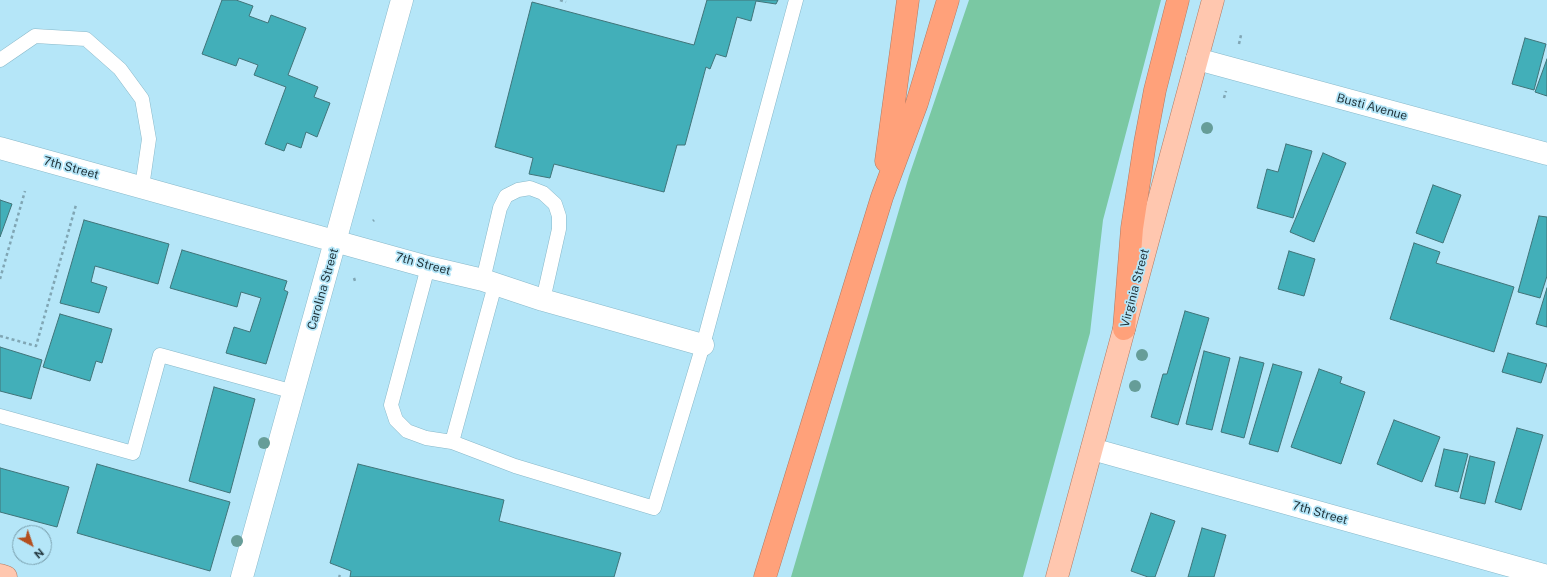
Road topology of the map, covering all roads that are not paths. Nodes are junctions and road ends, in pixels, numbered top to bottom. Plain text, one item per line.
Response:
1 (402, 0) edge
2 (796, 0) edge
3 (908, 0) edge
4 (948, 0) edge
5 (1178, 0) edge
6 (1213, 0) edge
7 (1197, 59) junction
8 (0, 60) edge
9 (0, 148) edge
10 (1547, 154) edge
11 (142, 187) junction
12 (882, 198) junction
13 (337, 240) junction
14 (428, 266) junction
15 (489, 282) junction
16 (543, 300) junction
17 (1124, 329) junction
18 (703, 345) junction
19 (294, 392) junction
20 (0, 416) edge
21 (452, 442) junction
22 (1092, 449) junction
23 (0, 575) edge
24 (1547, 576) edge
25 (6, 577) edge
26 (242, 577) edge
27 (765, 577) edge
28 (1057, 577) edge

1 - 13 street, Carolina Street
2 - 18 lane
3 - 12 highway
4 - 12 highway
5 - 17 highway
6 - 7 main road, Virginia Street
7 - 10 street, Busti Avenue
7 - 17 main road, Virginia Street
8 - 11 lane
9 - 11 street, 7th Street
11 - 13 street, 7th Street
12 - 27 highway
13 - 14 street, 7th Street
13 - 19 street, Carolina Street
14 - 15 street, 7th Street
14 - 21 lane
15 - 16 street, 7th Street
15 - 16 lane
15 - 21 lane
16 - 18 street, 7th Street
17 - 22 main road, Virginia Street
18 - 21 lane
19 - 20 lane
19 - 26 street, Carolina Street
22 - 24 street, 7th Street
22 - 28 main road, Virginia Street
23 - 25 main road

